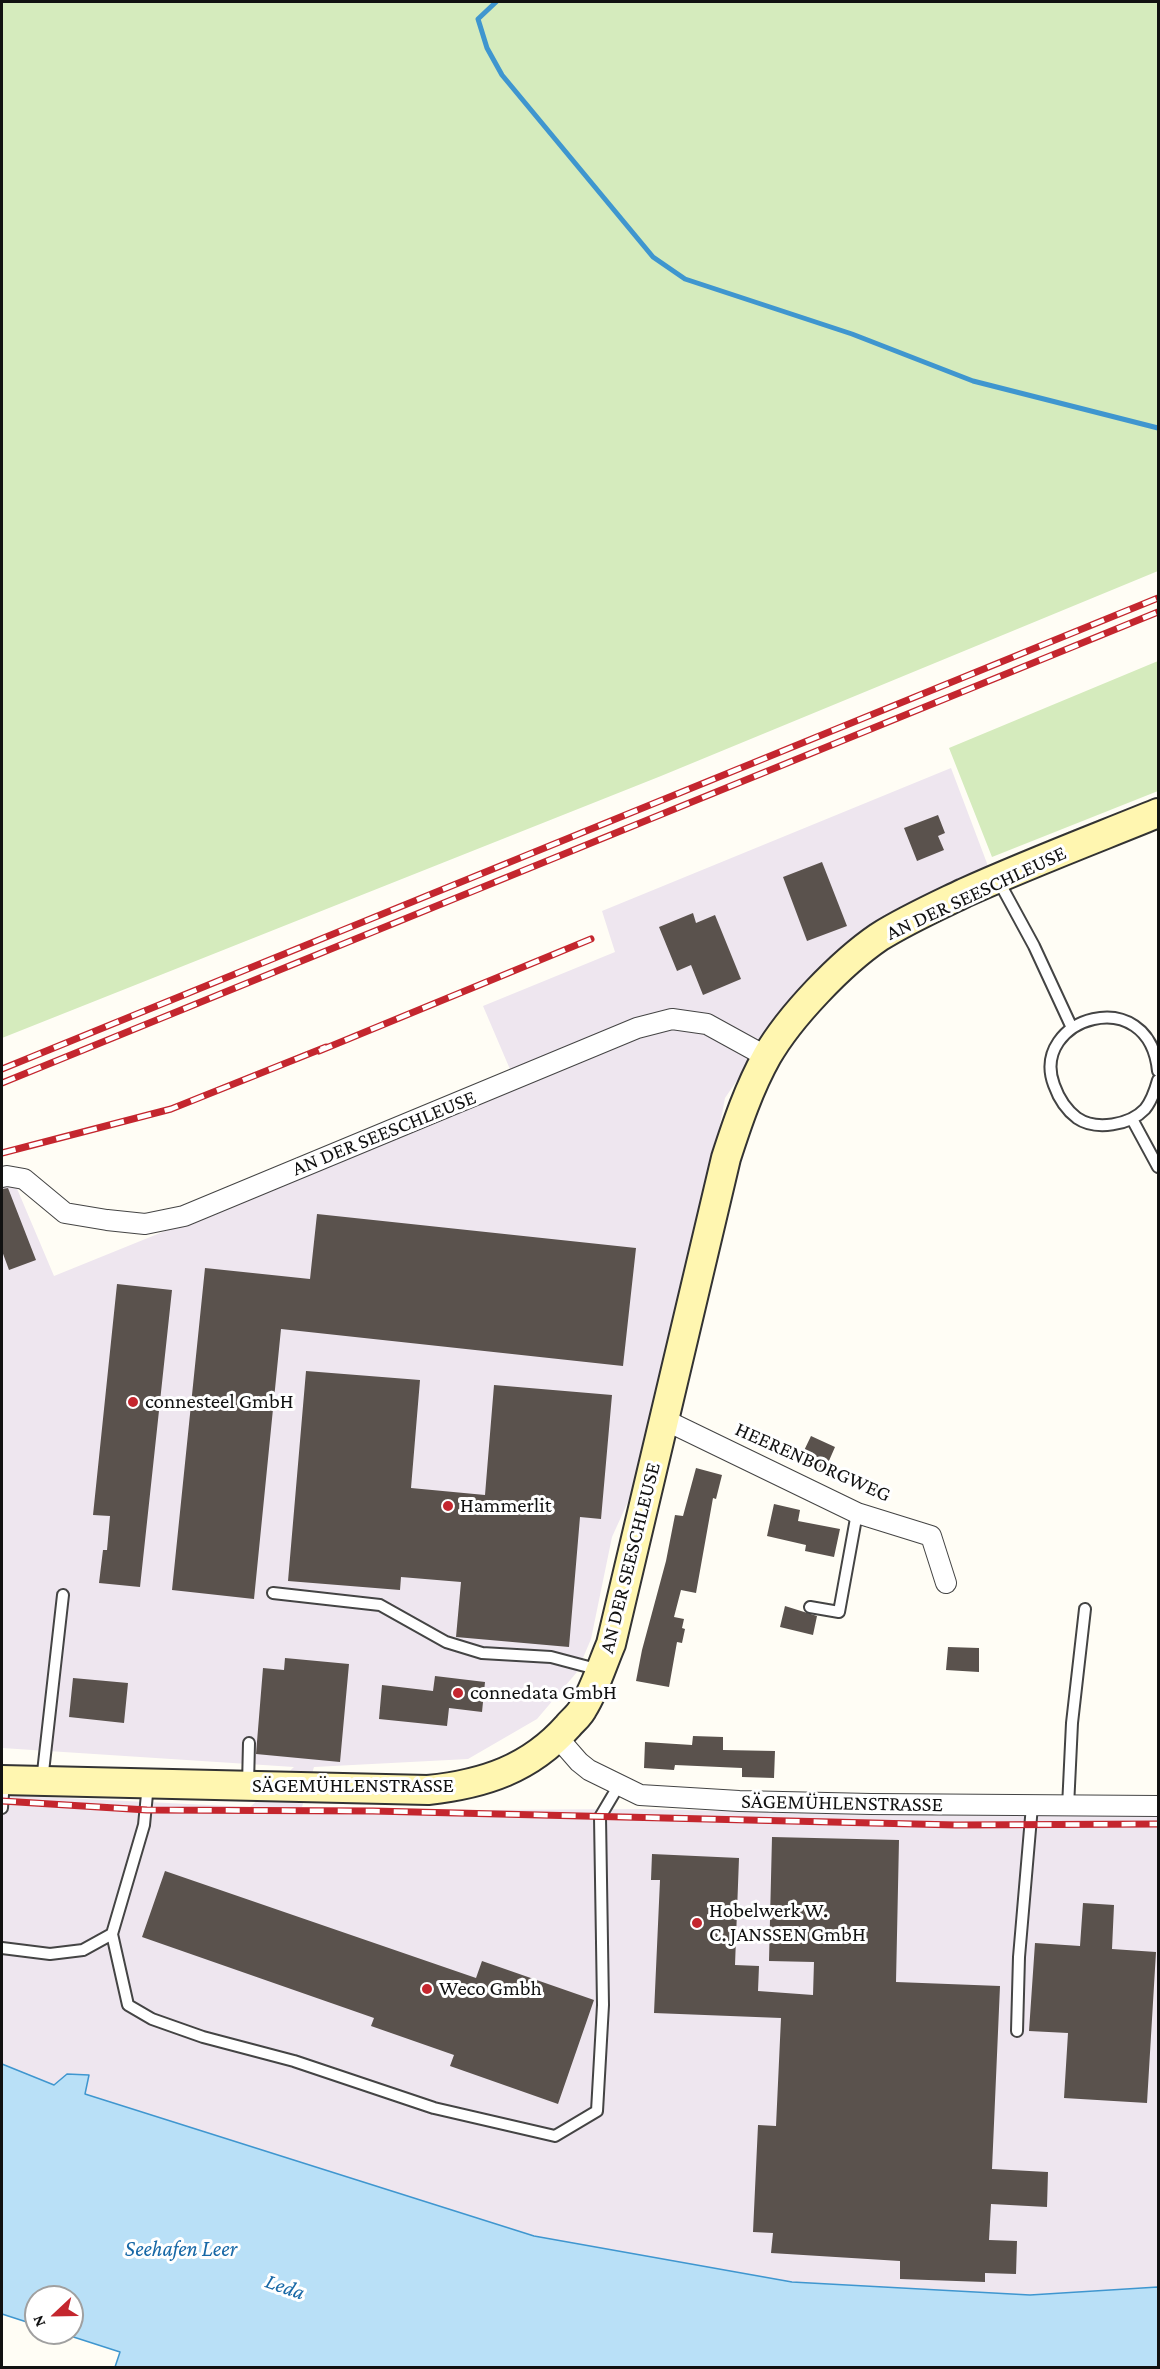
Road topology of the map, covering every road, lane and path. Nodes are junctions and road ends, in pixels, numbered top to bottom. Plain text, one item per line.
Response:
1 (1158, 813) edge
2 (997, 878) junction
3 (1072, 1028) junction
4 (767, 1057) junction
5 (1158, 1071) edge
6 (1158, 1080) edge
7 (1132, 1119) junction
8 (1158, 1167) edge
9 (2, 1178) edge
10 (665, 1420) junction
11 (857, 1513) junction
12 (946, 1583) dead end
13 (273, 1593) dead end
14 (63, 1595) dead end
15 (810, 1607) dead end
16 (1084, 1609) dead end
17 (600, 1670) junction
18 (558, 1738) junction
19 (249, 1743) dead end
20 (3, 1780) edge
21 (42, 1781) junction
22 (148, 1784) junction
23 (619, 1785) junction
24 (248, 1786) junction
25 (1032, 1806) junction
26 (1158, 1806) edge
27 (1068, 1807) junction
28 (2, 1808) edge
29 (112, 1934) junction
30 (2, 1948) edge
31 (1017, 2031) dead end

1 - 2 street, AN DER SEESCHLEUSE
2 - 3 lane
2 - 4 street, AN DER SEESCHLEUSE
3 - 5 lane
3 - 7 lane
4 - 9 street, AN DER SEESCHLEUSE
4 - 10 street, AN DER SEESCHLEUSE
6 - 7 lane
7 - 8 lane
10 - 11 street, HEERENBORGWEG
10 - 17 street, AN DER SEESCHLEUSE
11 - 12 street, HEERENBORGWEG
11 - 15 lane
13 - 17 lane
14 - 21 lane
16 - 27 lane
17 - 18 street, AN DER SEESCHLEUSE
18 - 23 street, SÄGEMÜHLENSTRASSE
18 - 24 street, SÄGEMÜHLENSTRASSE
19 - 24 lane
20 - 21 street, SÄGEMÜHLENSTRASSE
20 - 28 lane
21 - 22 street, SÄGEMÜHLENSTRASSE
22 - 24 street, SÄGEMÜHLENSTRASSE
22 - 29 lane
23 - 25 street, SÄGEMÜHLENSTRASSE
23 - 29 lane
25 - 27 street, SÄGEMÜHLENSTRASSE
25 - 31 lane
26 - 27 street, SÄGEMÜHLENSTRASSE
29 - 30 lane

